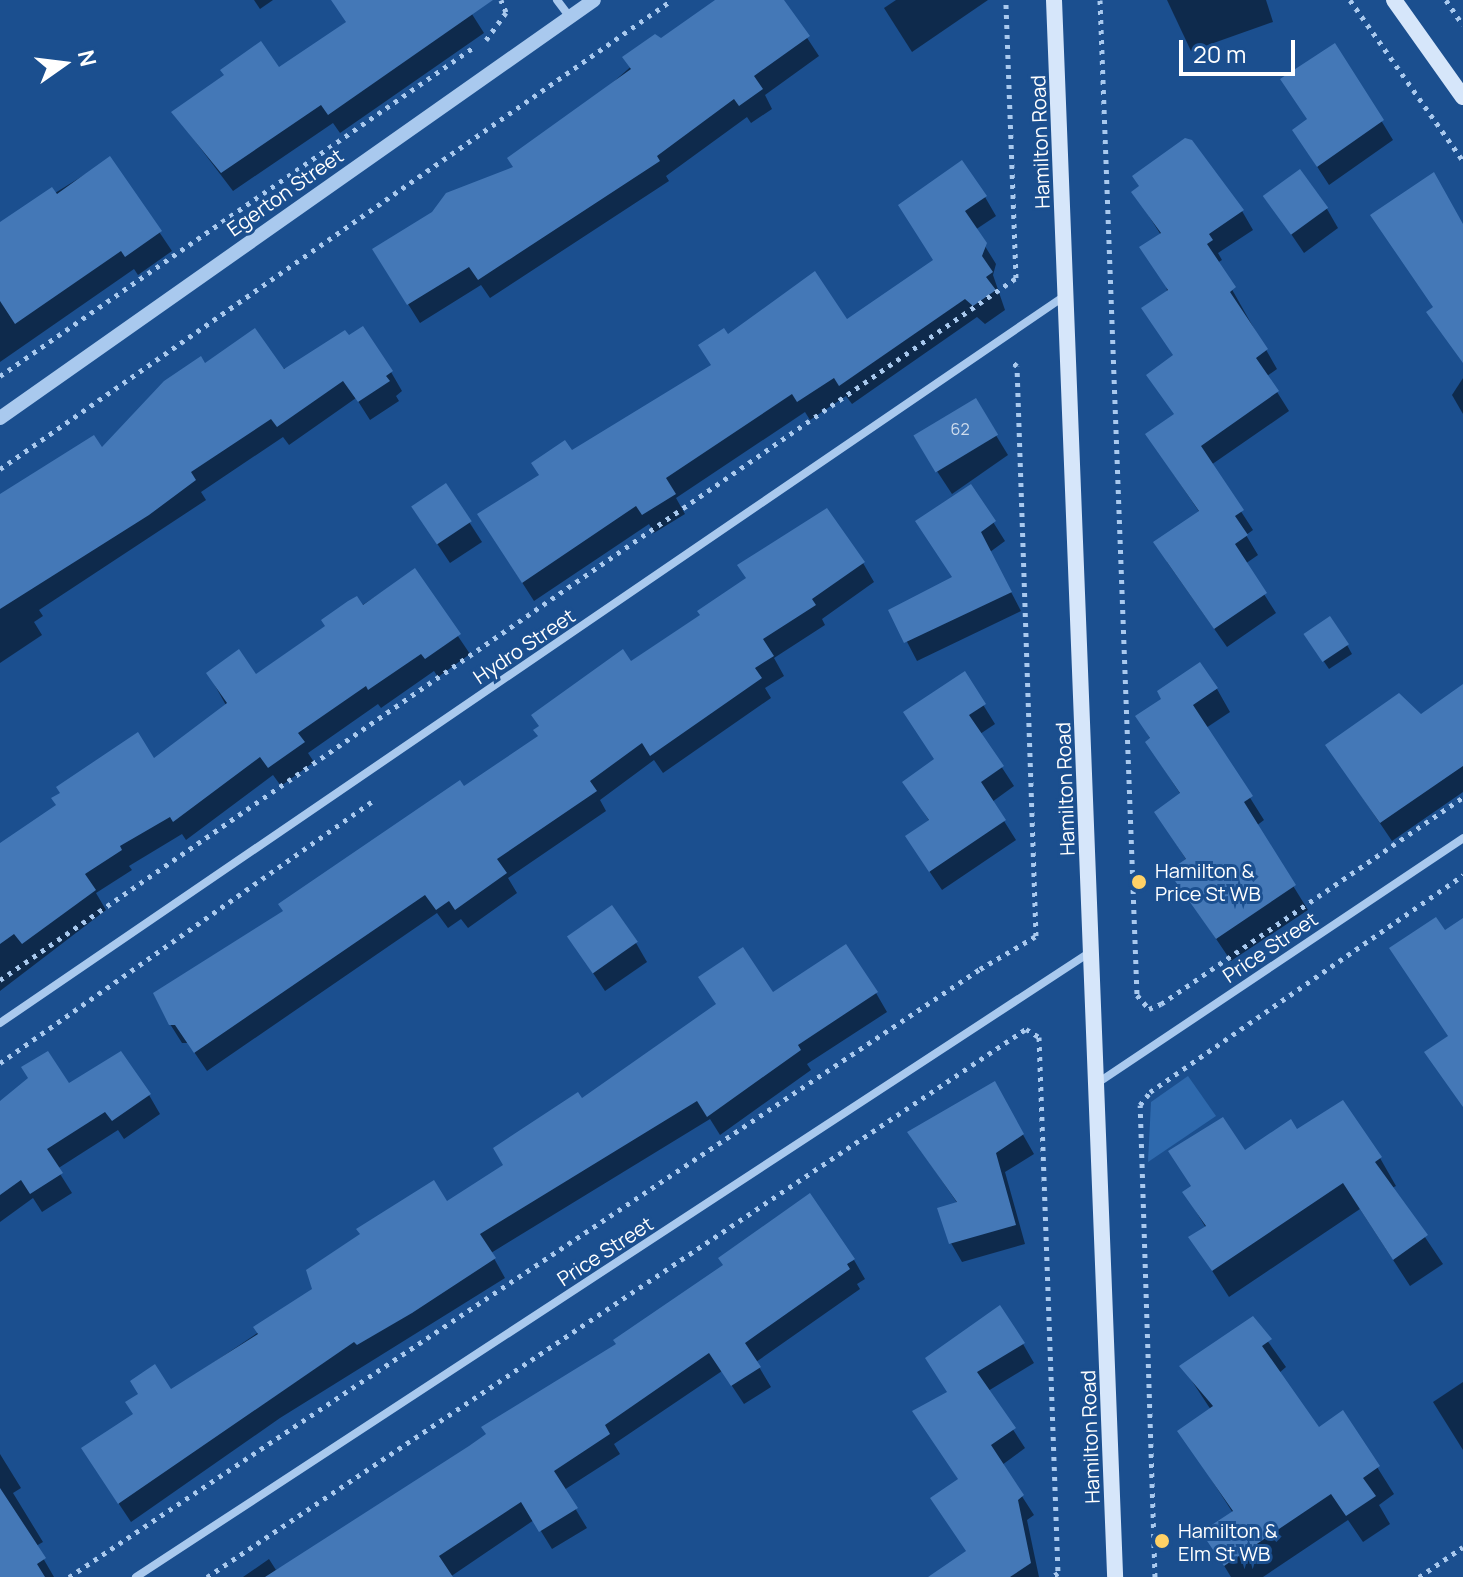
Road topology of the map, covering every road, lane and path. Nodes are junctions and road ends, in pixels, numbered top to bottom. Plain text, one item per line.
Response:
1 (501, 0) edge
2 (557, 0) edge
3 (594, 0) edge
4 (672, 0) edge
5 (1006, 0) edge
6 (1054, 0) edge
7 (1100, 0) edge
8 (1350, 0) edge
9 (1394, 0) edge
10 (1446, 0) edge
11 (569, 16) junction
12 (1463, 25) edge
13 (1463, 97) edge
14 (1463, 161) edge
15 (1066, 295) junction
16 (1017, 366) dead end
17 (0, 376) edge
18 (0, 418) edge
19 (0, 469) edge
20 (1463, 797) edge
21 (1463, 838) edge
22 (1463, 875) edge
23 (1091, 952) junction
24 (0, 980) edge
25 (0, 1023) edge
26 (1096, 1084) junction
27 (1463, 1547) edge
28 (69, 1577) edge
29 (136, 1577) edge
30 (207, 1577) edge
31 (1052, 1577) edge
32 (1115, 1577) edge
33 (1155, 1577) edge
34 (1419, 1577) edge

1 - 17 path
2 - 11 street
3 - 11 street, Egerton Street
4 - 19 path
5 - 24 path
6 - 15 main road, Hamilton Road
7 - 20 path
8 - 14 path
9 - 13 main road
10 - 12 path
11 - 18 street, Egerton Street
15 - 23 main road, Hamilton Road
15 - 25 street, Hydro Street
16 - 28 path
21 - 26 street, Price Street
22 - 33 path
23 - 26 main road, Hamilton Road
23 - 29 street, Price Street
26 - 32 main road, Hamilton Road
27 - 34 path
30 - 31 path

